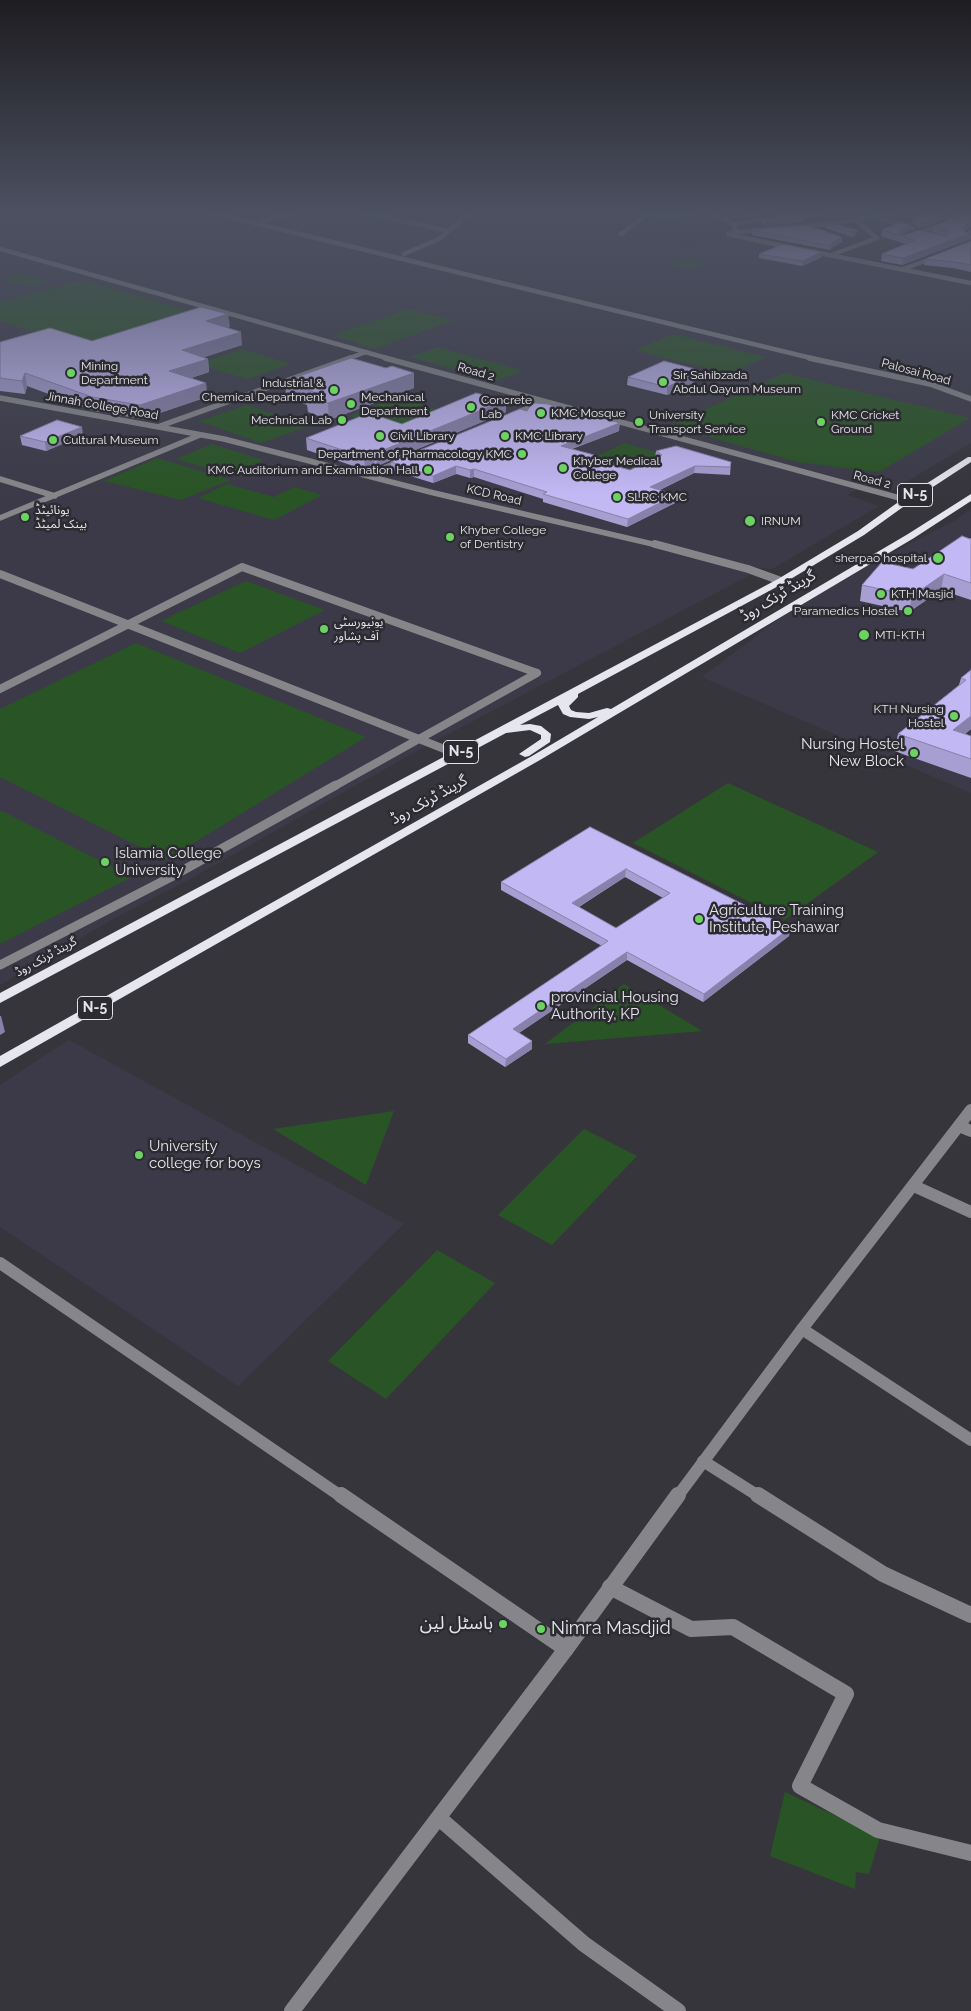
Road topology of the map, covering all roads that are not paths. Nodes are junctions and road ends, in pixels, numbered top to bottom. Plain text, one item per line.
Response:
1 (206, 307) edge
2 (599, 307) edge
3 (620, 307) edge
4 (366, 352) junction
5 (903, 376) junction
6 (967, 390) dead end
7 (0, 398) edge
8 (971, 399) edge
9 (543, 402) junction
10 (508, 417) edge
11 (628, 425) junction
12 (160, 426) junction
13 (200, 435) junction
14 (411, 457) edge
15 (971, 460) edge
16 (367, 475) junction
17 (0, 479) edge
18 (56, 496) junction
19 (971, 497) edge
20 (907, 500) junction
21 (899, 506) junction
22 (0, 518) edge
23 (0, 574) edge
24 (780, 581) junction
25 (128, 625) junction
26 (593, 680) junction
27 (659, 685) junction
28 (0, 689) edge
29 (420, 739) junction
30 (459, 753) junction
31 (452, 807) junction
32 (0, 966) edge
33 (0, 999) edge
34 (0, 1062) edge
35 (971, 1110) edge
36 (965, 1128) edge
37 (914, 1186) junction
38 (971, 1212) edge
39 (0, 1263) edge
40 (802, 1329) junction
41 (971, 1440) edge
42 (703, 1461) junction
43 (610, 1587) junction
44 (971, 1615) edge
45 (566, 1649) junction
46 (439, 1818) junction
47 (971, 1853) edge
48 (292, 2011) edge
49 (678, 2011) edge

1 - 4 street, Road 2
2 - 5 street, Palosai Road
3 - 5 street
4 - 9 street, Road 2
4 - 12 street
5 - 6 street
5 - 8 street, Palosai Road
7 - 12 street, Jinnah College Road
9 - 10 street
9 - 11 street, Road 2
11 - 20 street, Road 2
11 - 21 street, Road 2
12 - 13 street, Jinnah College Road
13 - 16 street, KCD Road
13 - 18 street
14 - 16 street
15 - 20 highway, گرینڈ ٹرنک روڈ / N-5
16 - 24 street, KCD Road
17 - 18 street
18 - 22 street
19 - 27 highway, گرینڈ ٹرنک روڈ / N-5
20 - 21 highway, گرینڈ ٹرنک روڈ / N-5
21 - 24 highway, گرینڈ ٹرنک روڈ / N-5
23 - 25 street
24 - 26 highway, گرینڈ ٹرنک روڈ / N-5
25 - 28 street
25 - 29 street
25 - 29 street
26 - 27 highway
26 - 30 highway, گرینڈ ٹرنک روڈ / N-5
27 - 31 highway, گرینڈ ٹرنک روڈ / N-5
29 - 30 street
29 - 32 street
30 - 31 highway
30 - 33 highway, گرینڈ ٹرنک روڈ / N-5
31 - 34 highway, گرینڈ ٹرنک روڈ / N-5
35 - 36 street
36 - 37 street
37 - 38 street
37 - 40 street
39 - 45 street
40 - 41 street
40 - 42 street
42 - 43 street
42 - 44 street
43 - 45 street
43 - 47 street
45 - 46 street
46 - 48 street
46 - 49 street

